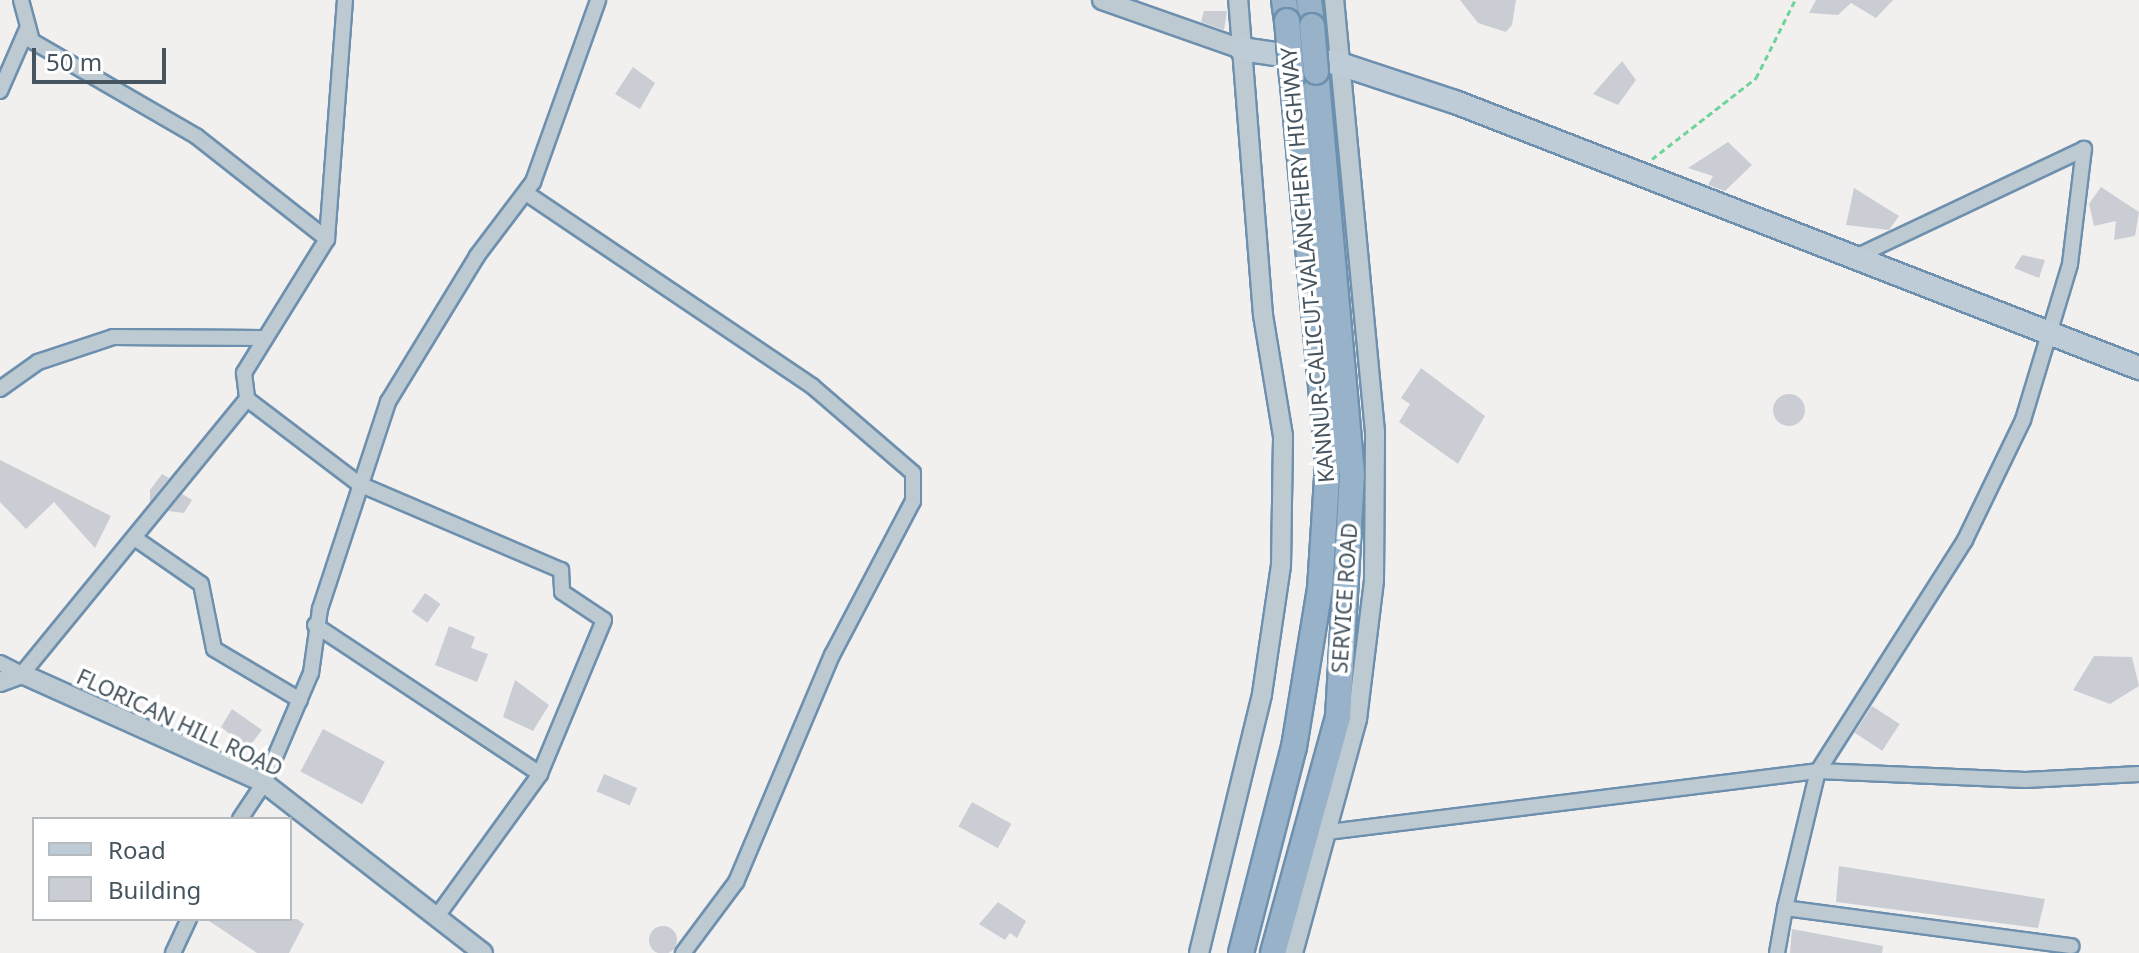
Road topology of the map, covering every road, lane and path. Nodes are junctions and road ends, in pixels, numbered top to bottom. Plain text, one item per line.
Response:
1 (21, 0) edge
2 (345, 0) edge
3 (598, 0) edge
4 (1102, 0) edge
5 (1238, 0) edge
6 (1309, 0) edge
7 (1334, 0) edge
8 (1795, 0) edge
9 (1285, 10) edge
10 (28, 27) junction
11 (1241, 49) junction
12 (1315, 71) junction
13 (0, 91) edge
14 (1638, 173) junction
15 (526, 193) junction
16 (327, 239) junction
17 (1851, 259) junction
18 (2049, 331) junction
19 (262, 338) junction
20 (2139, 368) edge
21 (0, 389) edge
22 (247, 399) junction
23 (359, 484) junction
24 (136, 539) junction
25 (315, 625) junction
26 (0, 663) edge
27 (22, 674) junction
28 (0, 682) edge
29 (300, 700) junction
30 (1818, 771) junction
31 (540, 774) junction
32 (2139, 774) edge
33 (264, 783) junction
34 (241, 817) edge
35 (1328, 832) junction
36 (1785, 908) junction
37 (438, 915) junction
38 (188, 921) edge
39 (2071, 946) dead end
40 (173, 952) edge
41 (476, 952) edge
42 (683, 953) edge
43 (1199, 953) edge
44 (1241, 953) edge
45 (1273, 953) edge
46 (1293, 953) edge
47 (1777, 953) edge

1 - 10 street
2 - 16 street
3 - 15 street
4 - 11 street
5 - 11 street
6 - 12 highway, bridge
7 - 12 street, SERVICE ROAD
8 - 14 path
9 - 12 highway, KANNUR-CALICUT-VALANCHERY HIGHWAY, bridge
10 - 13 street
10 - 16 street
11 - 12 main road
11 - 43 street
12 - 14 main road
12 - 35 street, SERVICE ROAD
12 - 44 highway, KANNUR-CALICUT-VALANCHERY HIGHWAY
12 - 45 highway
14 - 17 main road
15 - 23 street
15 - 42 street
16 - 19 street
17 - 18 main road
17 - 18 street
18 - 20 main road
18 - 30 street
19 - 21 street
19 - 22 street
22 - 23 street
22 - 24 street
23 - 25 street
23 - 31 street
24 - 27 street
24 - 29 street
25 - 29 street
25 - 31 street
26 - 27 street
27 - 28 street
27 - 33 street, FLORICAN HILL ROAD
29 - 33 street
30 - 32 street
30 - 35 street
30 - 36 street
31 - 37 street
33 - 34 street
33 - 37 street, FLORICAN HILL ROAD
35 - 46 street, SERVICE ROAD
36 - 39 street
36 - 47 street
37 - 41 street, FLORICAN HILL ROAD
38 - 40 street

